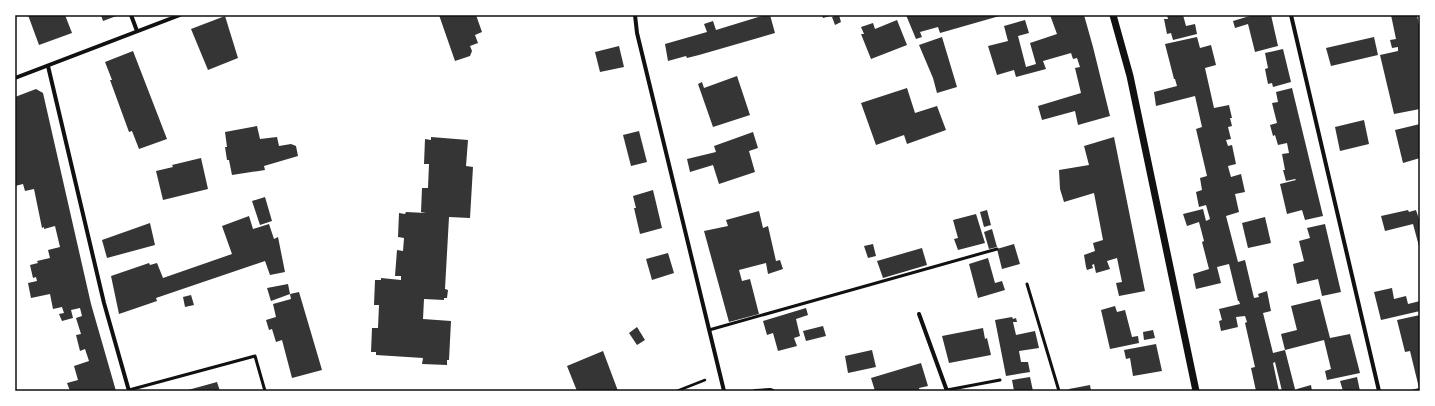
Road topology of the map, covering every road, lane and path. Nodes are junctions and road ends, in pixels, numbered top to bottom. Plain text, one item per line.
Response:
1 (131, 15) edge
2 (180, 15) edge
3 (635, 15) edge
4 (1113, 15) edge
5 (1291, 15) edge
6 (137, 31) junction
7 (48, 66) junction
8 (15, 78) edge
9 (997, 249) dead end
10 (1027, 284) dead end
11 (919, 314) dead end
12 (709, 330) junction
13 (720, 374) junction
14 (1000, 380) dead end
15 (129, 390) edge
16 (947, 390) edge
17 (265, 391) edge
18 (677, 391) edge
19 (724, 391) edge
20 (755, 391) edge
21 (773, 391) edge
22 (1060, 391) edge
23 (1196, 391) edge
24 (1379, 391) edge

1 - 6 street
2 - 6 street
3 - 12 street
4 - 23 street
5 - 24 street
6 - 7 street
7 - 8 street
7 - 15 street
9 - 12 lane
10 - 22 lane
11 - 16 street
12 - 13 street
13 - 18 path
13 - 19 street
14 - 16 lane
15 - 17 lane
20 - 21 street

